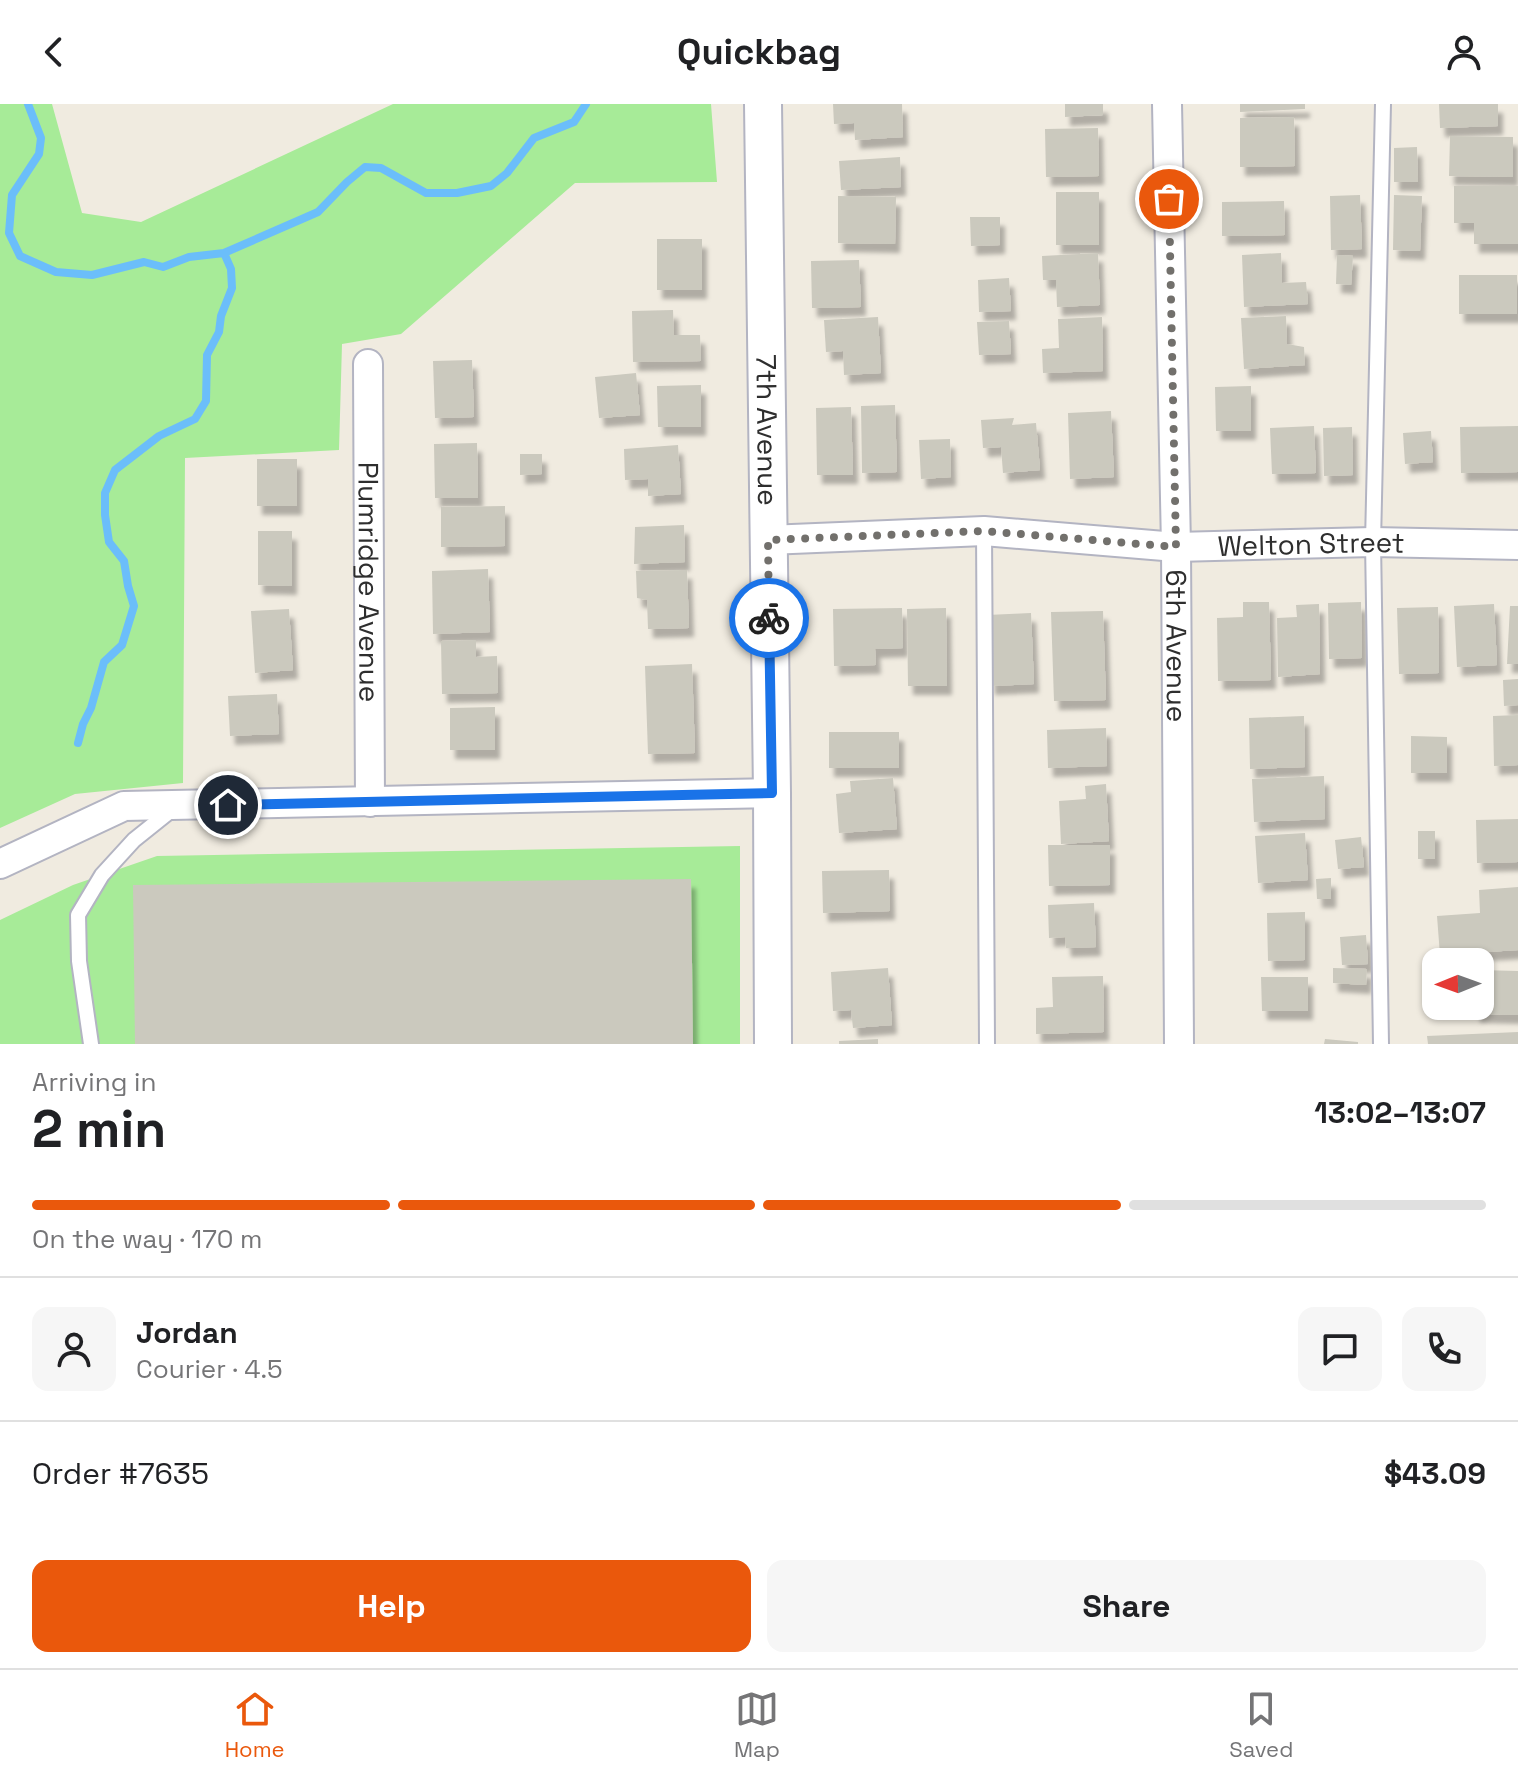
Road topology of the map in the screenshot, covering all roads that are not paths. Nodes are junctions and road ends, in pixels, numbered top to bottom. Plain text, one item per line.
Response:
1 (763, 104) edge
2 (1167, 104) edge
3 (1383, 104) edge
4 (368, 364) dead end
5 (984, 531) junction
6 (768, 540) junction
7 (1373, 542) junction
8 (1518, 545) edge
9 (1176, 547) junction
10 (772, 793) junction
11 (370, 802) junction
12 (177, 805) junction
13 (0, 864) edge
14 (91, 1044) edge
15 (773, 1044) edge
16 (987, 1044) edge
17 (1179, 1044) edge
18 (1381, 1044) edge

1 - 6 street, 7th Avenue
2 - 9 street, 6th Avenue
3 - 7 lane
4 - 11 street, Plumridge Avenue
5 - 6 street, Welton Street
5 - 9 street, Welton Street
5 - 16 lane
6 - 10 street, 7th Avenue
7 - 8 street, Welton Street
7 - 9 street, Welton Street
7 - 18 lane
9 - 17 street, 6th Avenue
10 - 11 street
10 - 15 street, 7th Avenue
11 - 12 street
12 - 13 street
12 - 14 lane

